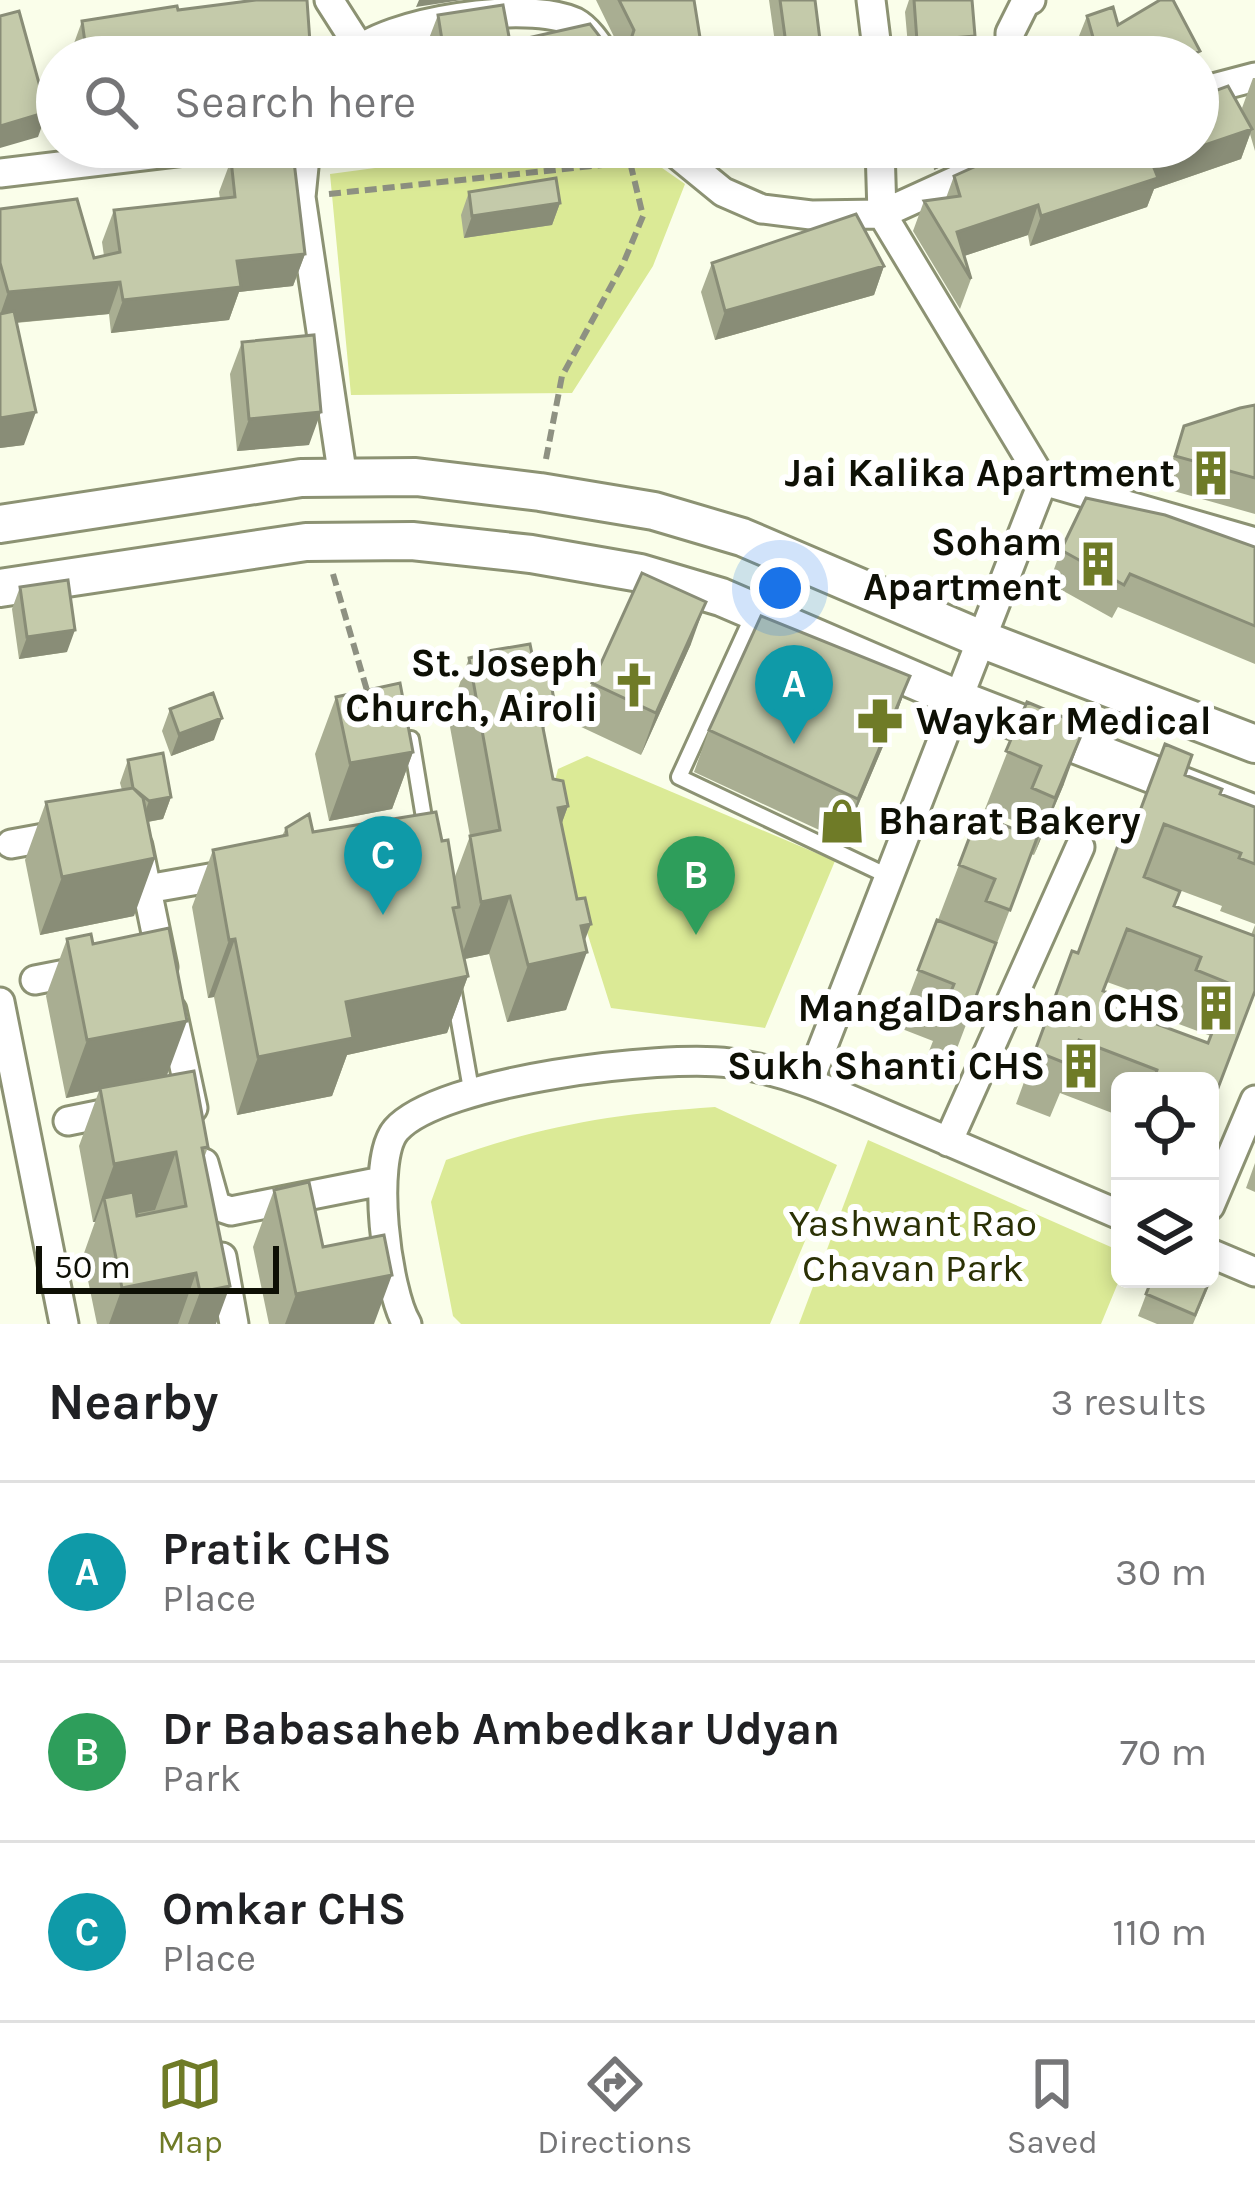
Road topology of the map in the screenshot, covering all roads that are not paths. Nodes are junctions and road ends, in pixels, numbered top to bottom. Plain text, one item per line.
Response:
1 (329, 0) edge
2 (871, 0) edge
3 (1031, 0) edge
4 (347, 36) edge
5 (388, 36) edge
6 (588, 36) edge
7 (875, 36) edge
8 (1010, 36) edge
9 (1255, 77) edge
10 (1219, 86) edge
11 (42, 168) edge
12 (304, 168) edge
13 (693, 168) edge
14 (881, 168) edge
15 (983, 168) edge
16 (0, 173) edge
17 (882, 214) junction
18 (343, 478) junction
19 (1043, 481) junction
20 (0, 524) edge
21 (1255, 542) edge
22 (0, 588) edge
23 (755, 611) junction
24 (981, 640) junction
25 (958, 699) junction
26 (410, 735) edge
27 (1255, 744) edge
28 (1255, 814) edge
29 (90, 830) edge
30 (122, 830) edge
31 (11, 844) dead end
32 (1080, 847) dead end
33 (430, 856) edge
34 (265, 868) edge
35 (890, 877) junction
36 (147, 889) junction
37 (140, 960) junction
38 (451, 972) edge
39 (35, 980) dead end
40 (0, 1002) edge
41 (809, 1082) junction
42 (472, 1095) junction
43 (1255, 1100) edge
44 (170, 1101) junction
45 (68, 1120) dead end
46 (948, 1142) junction
47 (382, 1181) junction
48 (1219, 1185) edge
49 (1111, 1211) edge
50 (220, 1248) edge
51 (1219, 1257) edge
52 (1255, 1272) edge
53 (64, 1324) edge
54 (233, 1324) edge
55 (407, 1324) edge

1 - 4 street
2 - 7 street
3 - 8 street
5 - 6 street
9 - 10 street
11 - 16 street
12 - 18 street
13 - 17 street
14 - 17 street
15 - 17 street
17 - 19 street
18 - 20 street
18 - 24 street
19 - 21 street
19 - 24 street
22 - 23 street
23 - 25 street
23 - 35 lane
24 - 25 street
24 - 27 street
25 - 28 street
25 - 35 street
26 - 33 lane
29 - 31 street
30 - 36 street
32 - 46 street
34 - 36 street
35 - 41 street
36 - 37 street
37 - 39 street
37 - 44 street
38 - 42 lane
40 - 53 street
41 - 42 street
41 - 46 street
42 - 47 street
43 - 48 street
44 - 45 street
44 - 47 street
46 - 49 street
47 - 55 street
50 - 54 street
51 - 52 street

